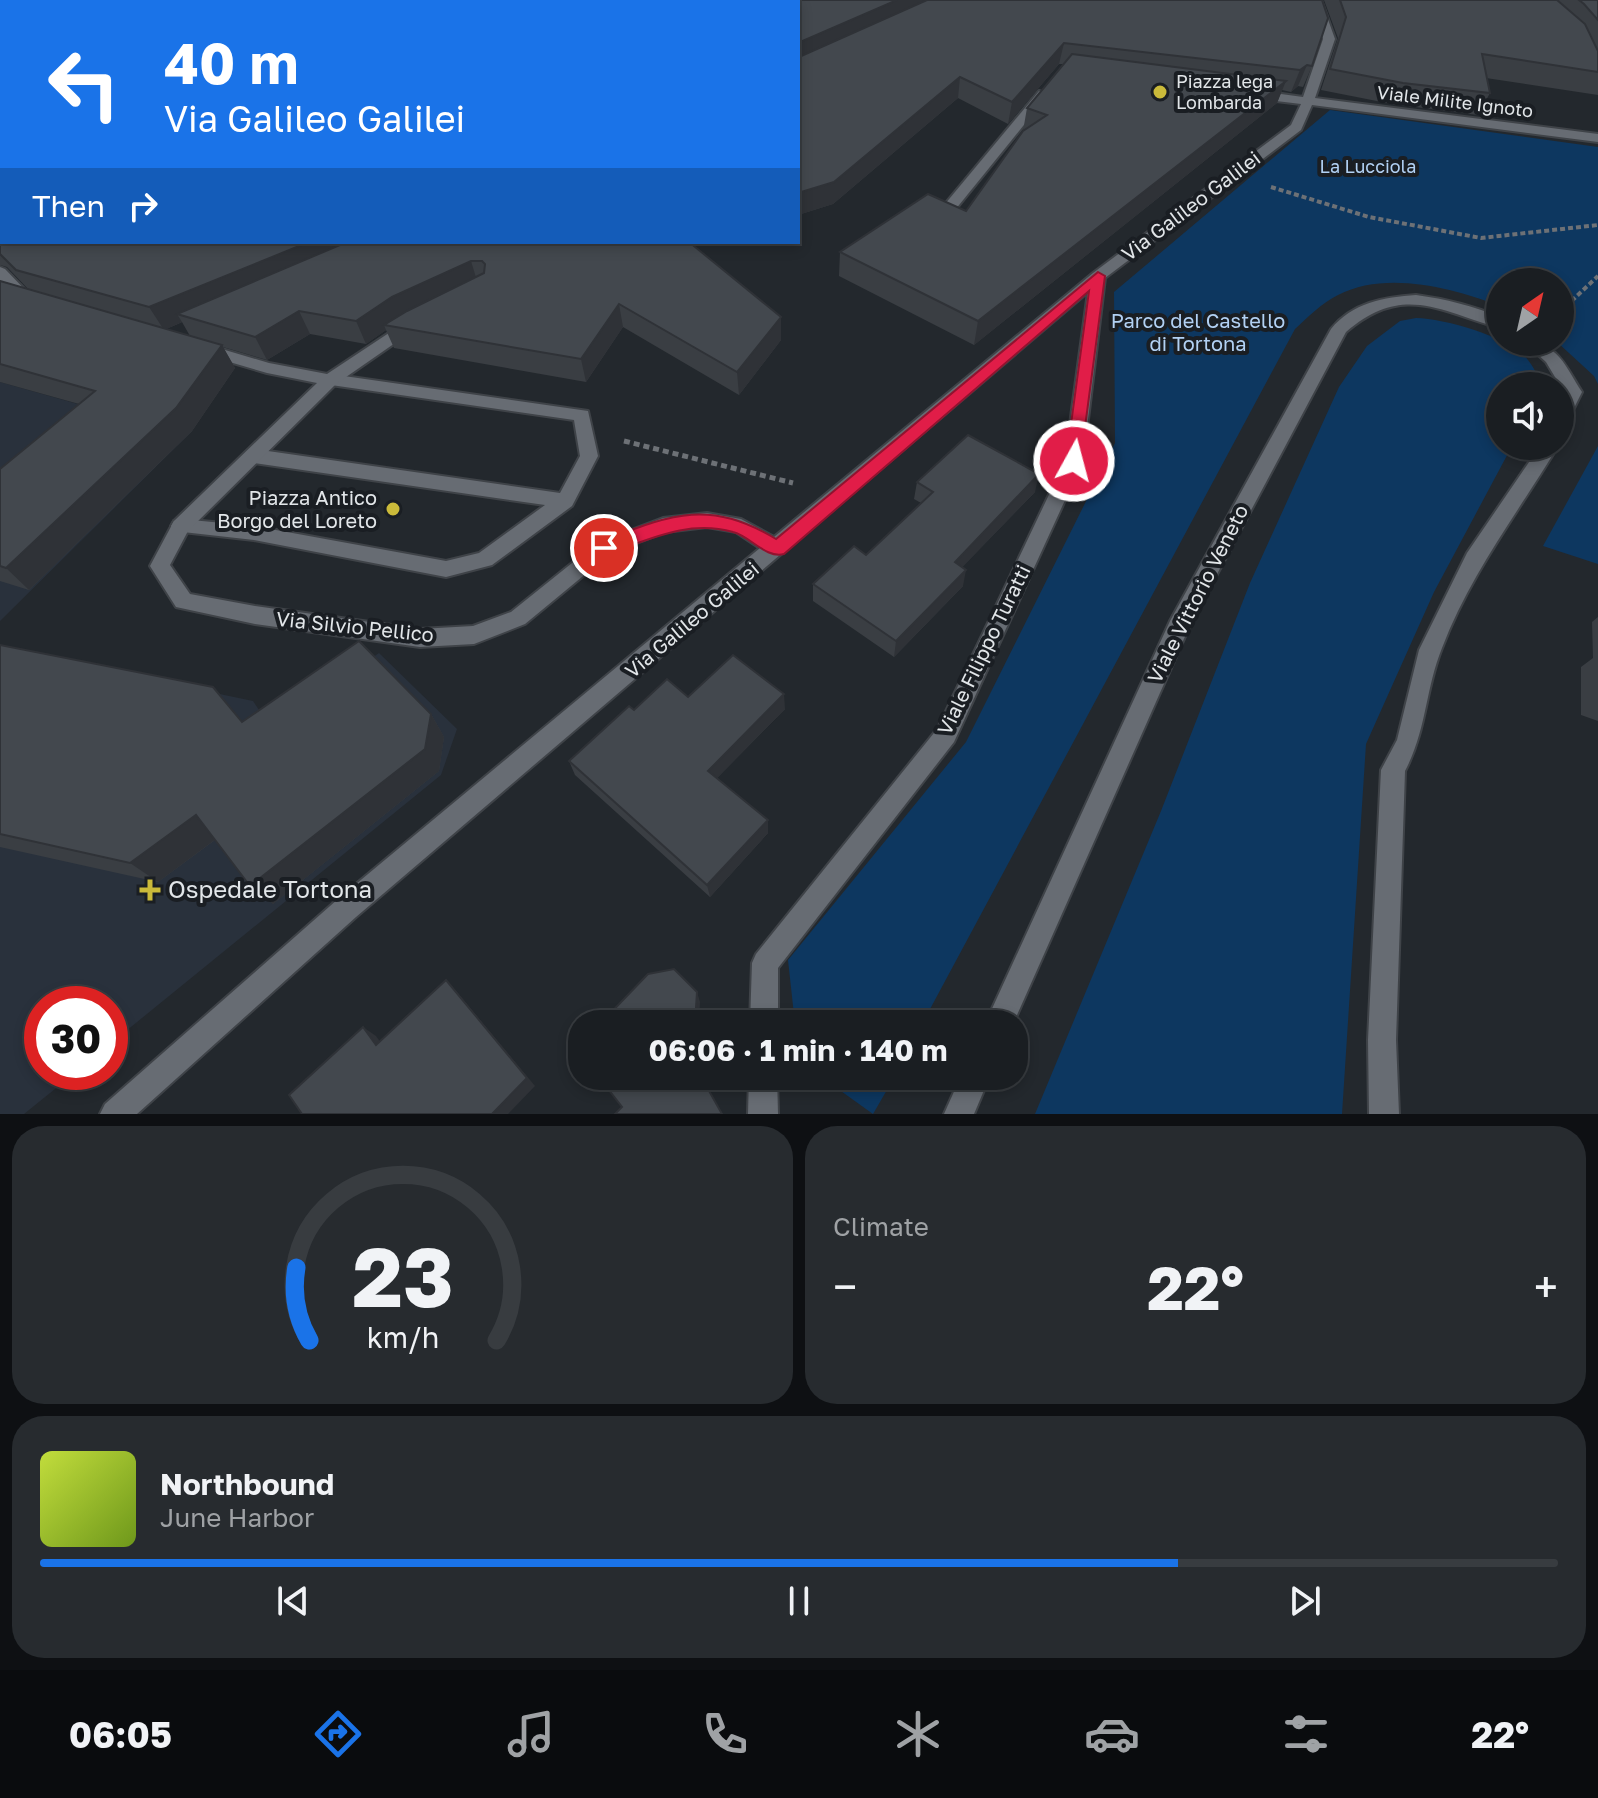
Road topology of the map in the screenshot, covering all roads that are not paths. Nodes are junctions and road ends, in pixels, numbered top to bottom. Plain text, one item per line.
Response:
1 (1316, 0) edge
2 (1054, 80) edge
3 (1232, 91) edge
4 (1308, 101) junction
5 (1598, 138) edge
6 (950, 207) edge
7 (0, 272) edge
8 (1098, 276) junction
9 (54, 307) edge
10 (433, 315) edge
11 (1486, 319) edge
12 (182, 342) edge
13 (330, 380) junction
14 (254, 456) junction
15 (1540, 460) edge
16 (565, 501) junction
17 (181, 526) junction
18 (777, 549) junction
19 (764, 1010) edge
20 (1005, 1010) edge
21 (763, 1090) edge
22 (970, 1090) edge
23 (115, 1114) edge
24 (763, 1114) edge
25 (959, 1114) edge
26 (1384, 1114) edge

1 - 4 street, Via Galileo Galilei
2 - 6 street
3 - 4 street
4 - 5 street, Viale Milite Ignoto
4 - 8 street, Via Galileo Galilei
7 - 9 street
8 - 18 street, Via Galileo Galilei
8 - 19 street, Viale Filippo Turatti
10 - 13 street
11 - 20 street, Viale Vittorio Veneto
12 - 13 street
13 - 14 street
13 - 16 street
14 - 16 street
14 - 17 street
15 - 26 street
16 - 17 street
17 - 18 street, Via Silvio Pellico
18 - 23 street, Via Galileo Galilei
21 - 24 street
22 - 25 street

